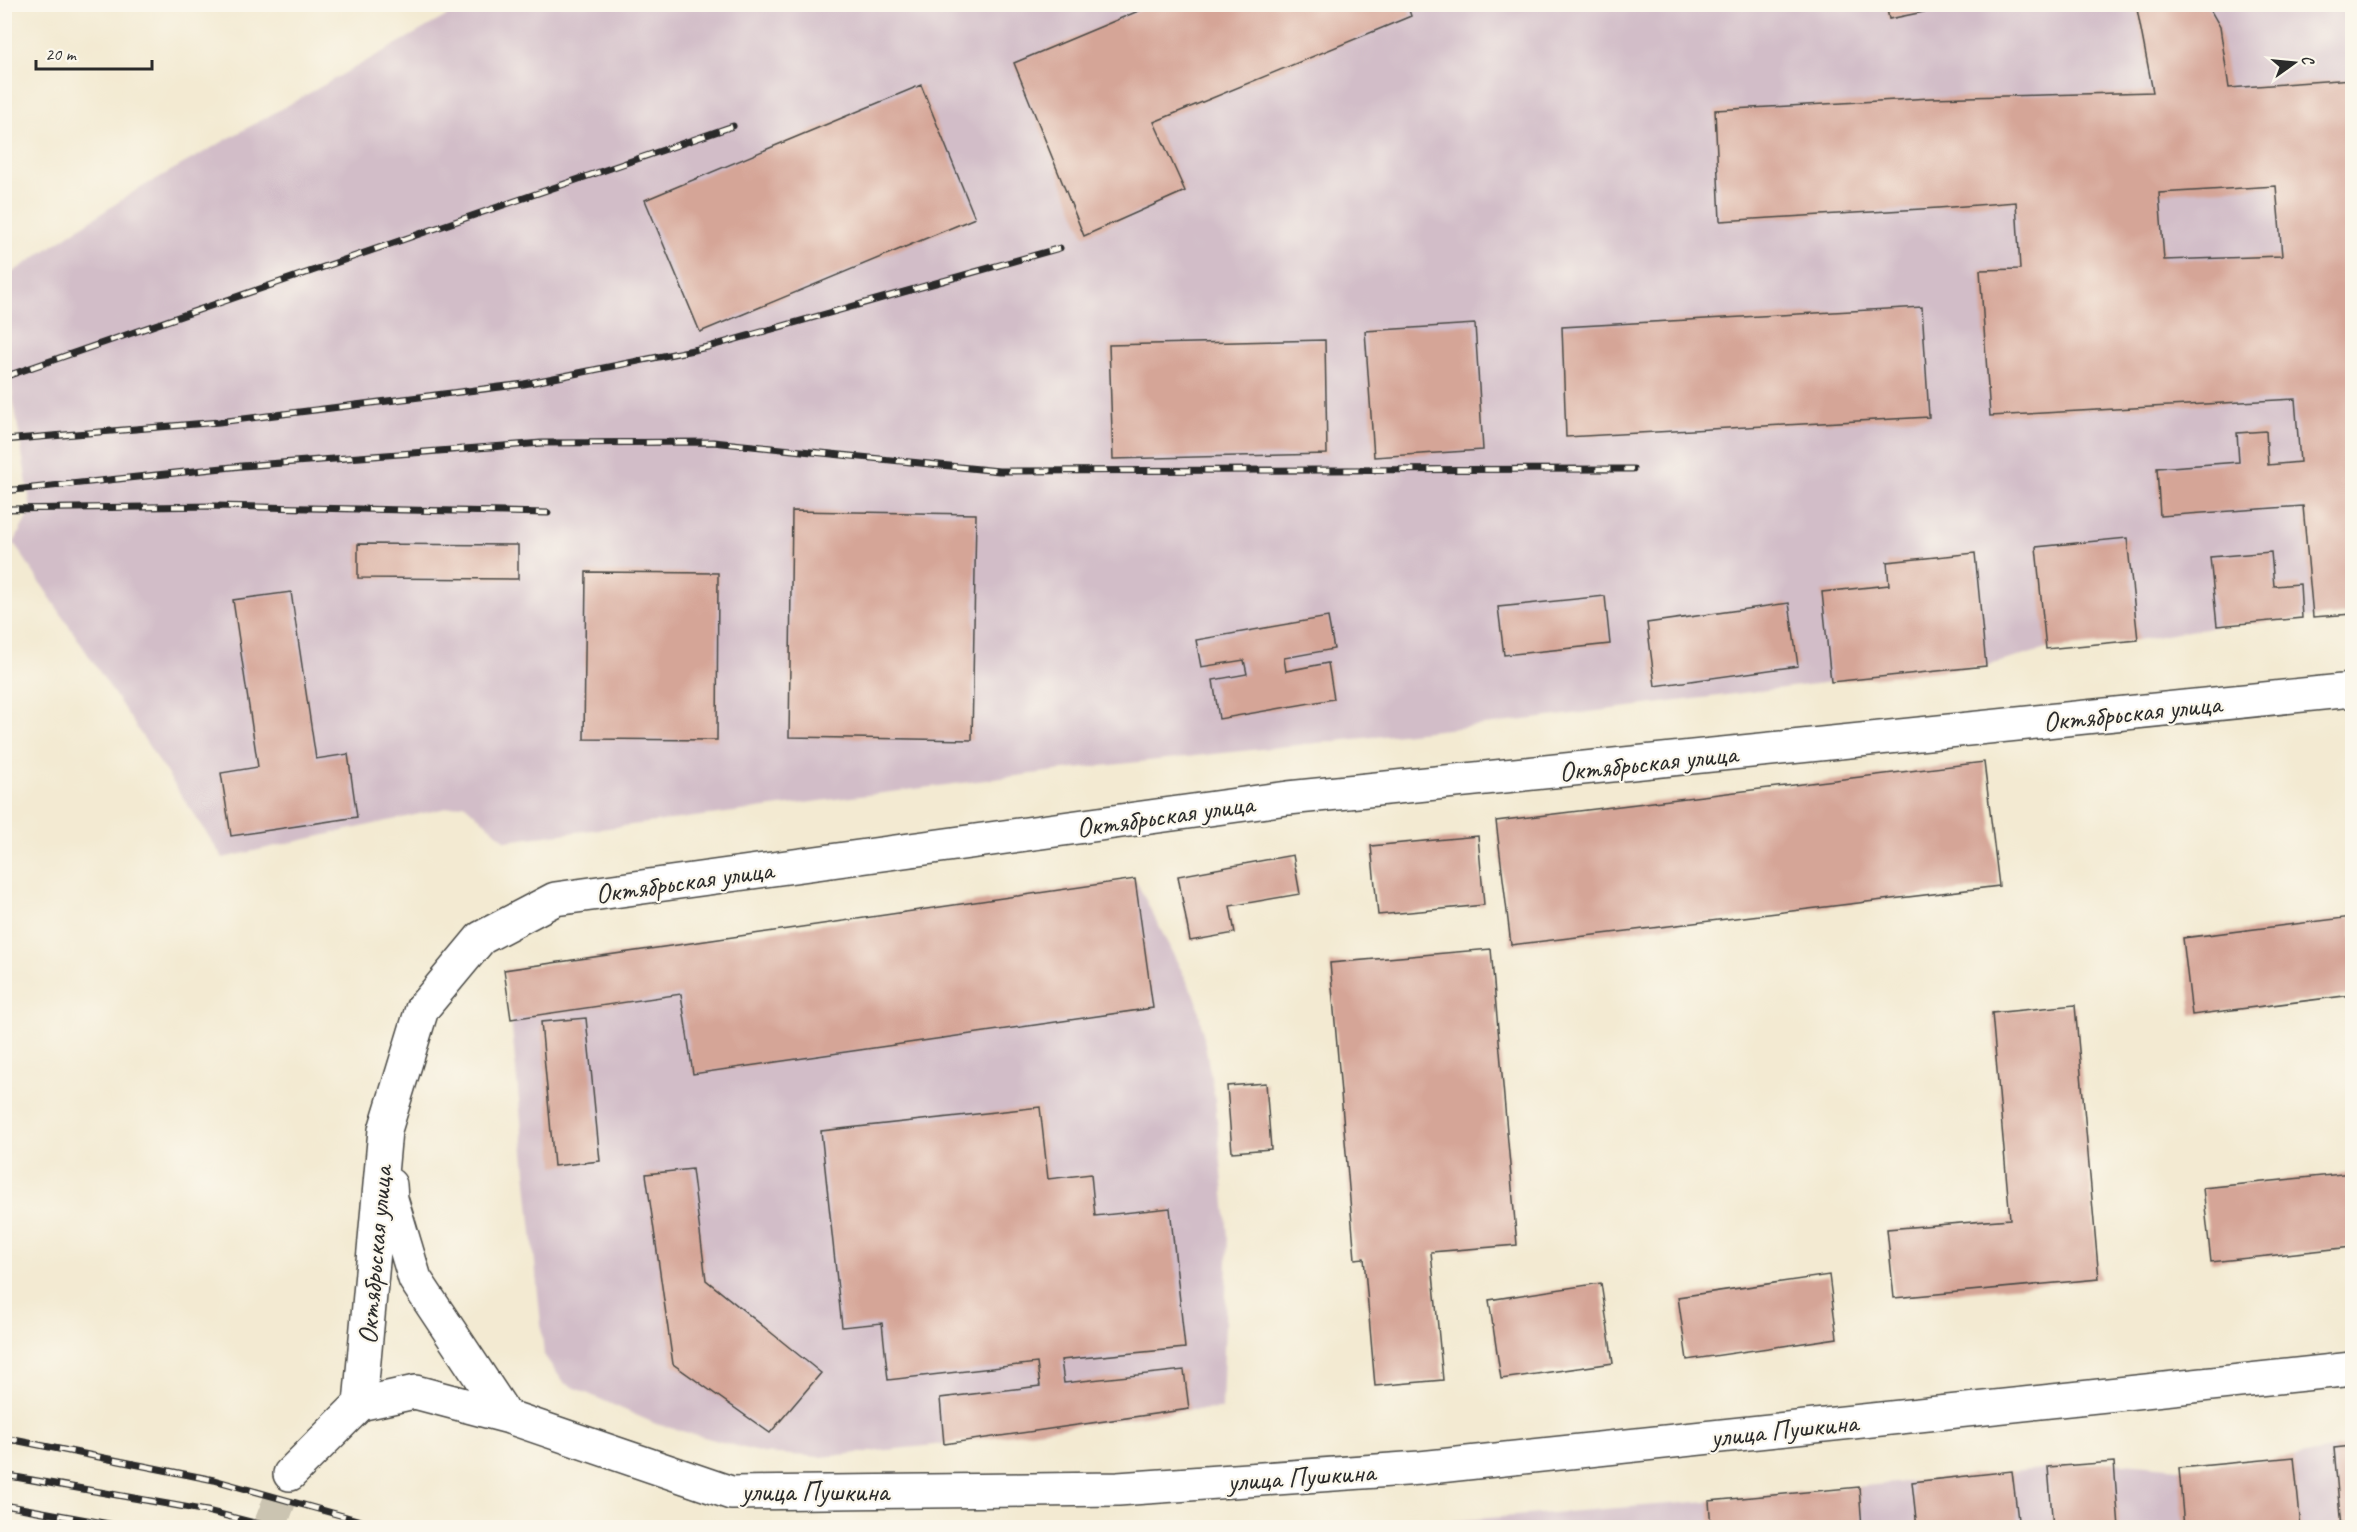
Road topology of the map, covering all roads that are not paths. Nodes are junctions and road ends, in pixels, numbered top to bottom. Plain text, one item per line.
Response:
1 (2352, 690) edge
2 (385, 1130) junction
3 (2352, 1370) edge
4 (360, 1404) junction
5 (506, 1416) junction
6 (290, 1474) tunnel mouth

1 - 2 street, Октябрьская улица
2 - 4 street, Октябрьская улица
2 - 5 street
3 - 5 street, улица Пушкина
4 - 5 street, улица Пушкина
4 - 6 street

